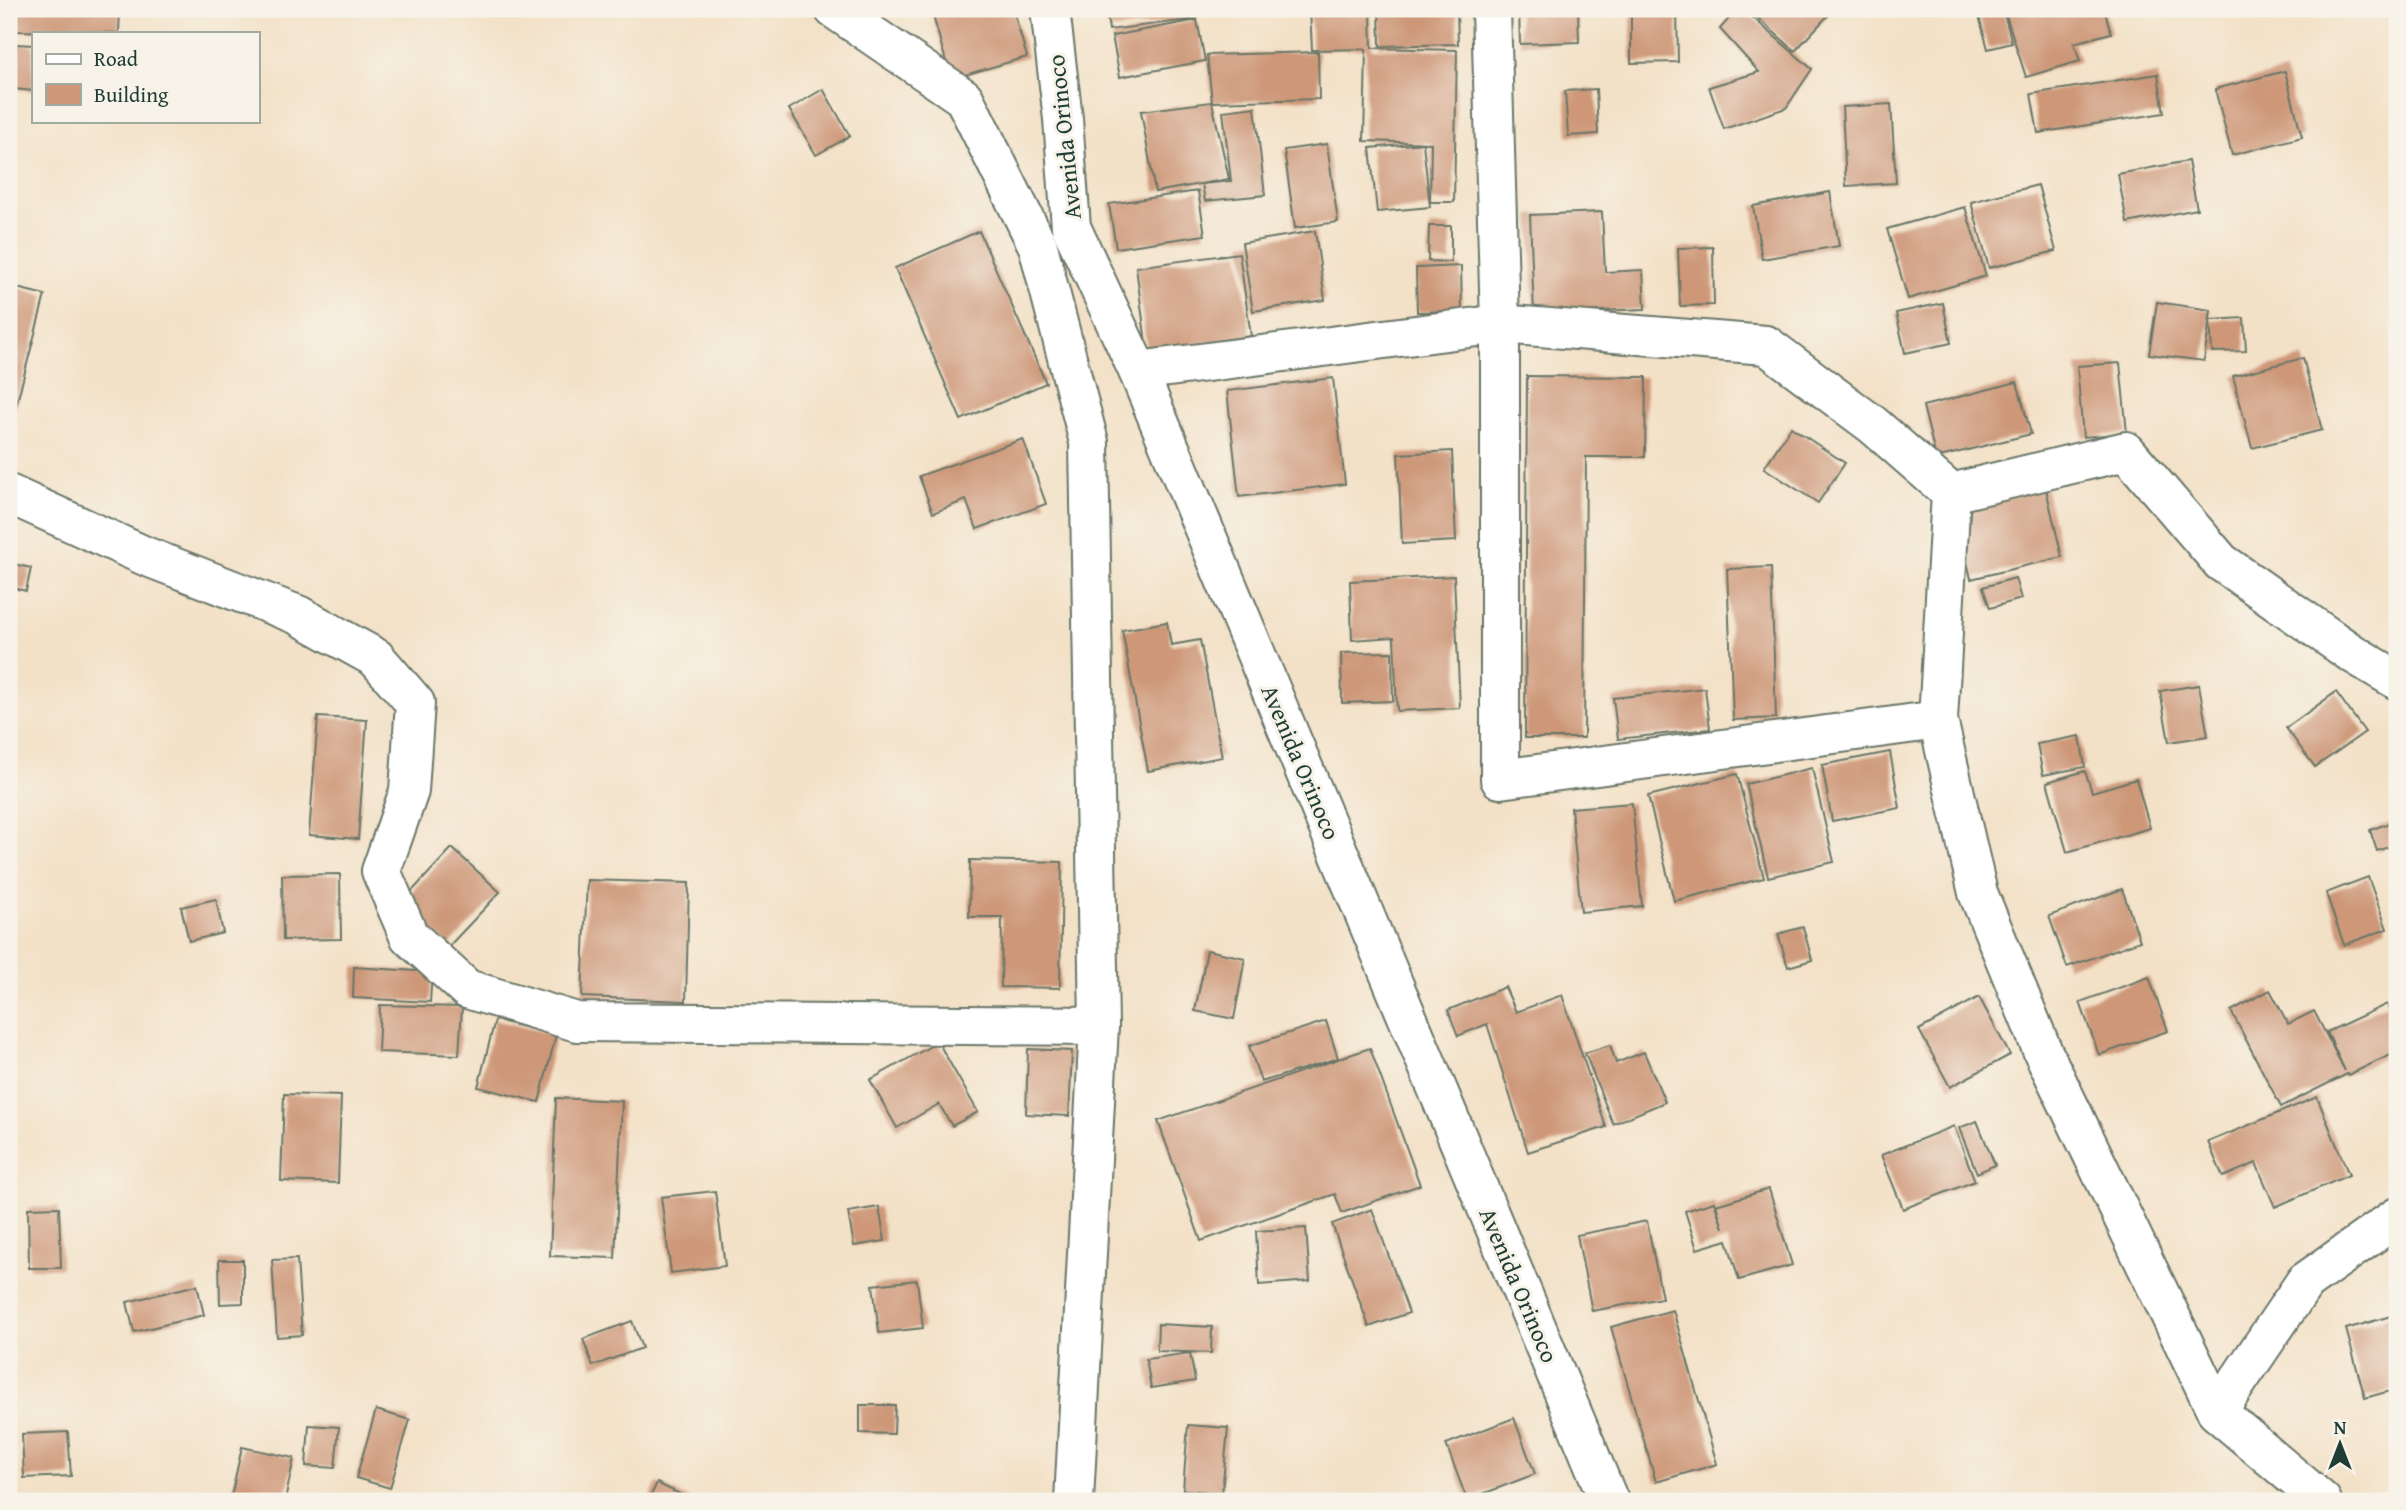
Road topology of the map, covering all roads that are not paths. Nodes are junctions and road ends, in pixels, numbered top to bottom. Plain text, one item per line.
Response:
1 (834, 9) edge
2 (1050, 9) edge
3 (1491, 9) edge
4 (1500, 324) junction
5 (1138, 371) junction
6 (1951, 493) junction
7 (9, 494) edge
8 (2397, 680) edge
9 (1938, 720) junction
10 (1099, 1026) junction
11 (2397, 1217) edge
12 (2217, 1412) junction
13 (1074, 1501) edge
14 (1609, 1501) edge
15 (2322, 1501) edge

1 - 10 street, Avenida Orinoco
2 - 5 street, Avenida Orinoco
3 - 4 street
4 - 5 street
4 - 6 street
4 - 9 street
5 - 14 street, Avenida Orinoco
6 - 8 street
6 - 9 street
7 - 10 street
9 - 12 street
10 - 13 street, Avenida Orinoco
11 - 12 street
12 - 15 street

